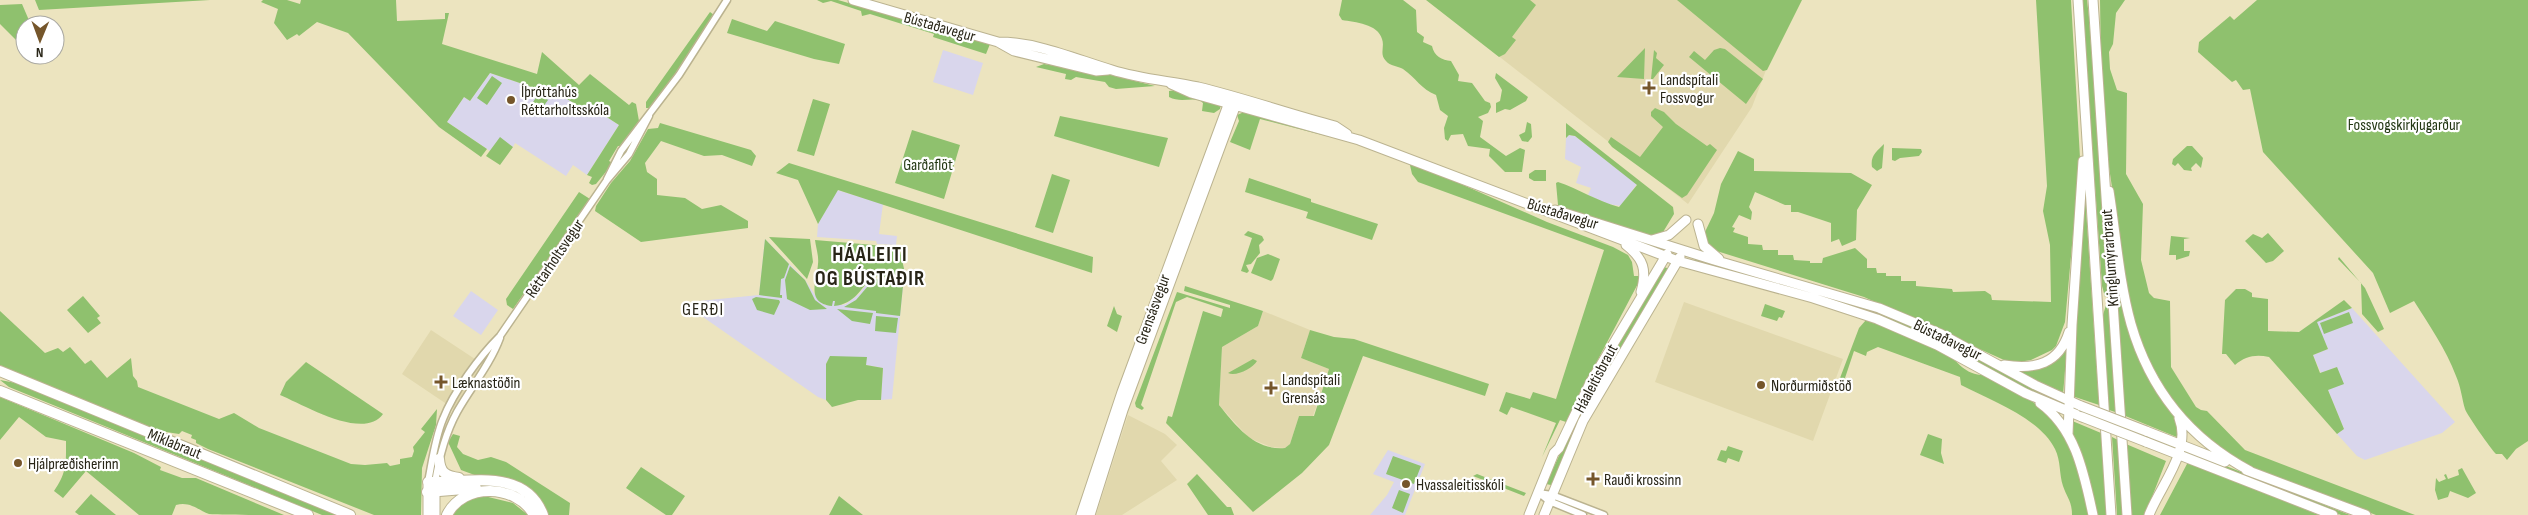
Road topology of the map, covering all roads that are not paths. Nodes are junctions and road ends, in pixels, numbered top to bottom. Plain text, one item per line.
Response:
1 (727, 0) edge
2 (853, 0) edge
3 (2078, 0) edge
4 (2092, 0) edge
5 (1233, 101) junction
6 (2085, 115) junction
7 (2102, 152) junction
8 (1516, 199) junction
9 (1686, 220) dead end
10 (1698, 224) dead end
11 (1617, 239) junction
12 (1649, 240) junction
13 (1671, 247) junction
14 (1684, 251) junction
15 (1666, 257) junction
16 (1678, 262) junction
17 (1730, 265) junction
18 (1639, 299) junction
19 (2072, 325) junction
20 (500, 336) junction
21 (1994, 363) junction
22 (0, 371) edge
23 (0, 392) edge
24 (2025, 393) junction
25 (2068, 400) junction
26 (2068, 412) junction
27 (2178, 415) junction
28 (2068, 435) junction
29 (2180, 445) junction
30 (2178, 454) junction
31 (439, 460) junction
32 (2250, 472) junction
33 (472, 480) junction
34 (431, 487) junction
35 (496, 490) junction
36 (1538, 492) junction
37 (1550, 498) junction
38 (283, 505) junction
39 (297, 515) edge
40 (308, 515) edge
41 (350, 515) edge
42 (428, 515) edge
43 (435, 515) edge
44 (447, 515) edge
45 (534, 515) edge
46 (544, 515) edge
47 (1080, 515) edge
48 (1090, 515) edge
49 (1529, 515) edge
50 (1544, 515) edge
51 (1583, 515) edge
52 (1604, 515) edge
53 (2093, 515) edge
54 (2111, 515) edge
55 (2127, 515) edge
56 (2149, 515) edge
57 (2333, 515) edge
58 (2366, 515) edge

1 - 20 street, Réttarholtsvegur
2 - 5 main road, Bústaðavegur
3 - 6 main road, Kringlumýrarbraut
4 - 7 main road, Kringlumýrarbraut
5 - 8 main road, Bústaðavegur
5 - 47 main road, Grensásvegur
5 - 48 main road, Grensásvegur
6 - 19 main road
6 - 54 main road, Kringlumýrarbraut
7 - 27 main road
7 - 55 main road, Kringlumýrarbraut
8 - 11 main road, Bústaðavegur
8 - 12 main road, Bústaðavegur
9 - 12 main road
10 - 17 main road
11 - 15 main road, Bústaðavegur
11 - 18 main road
12 - 13 main road, Bústaðavegur
13 - 14 main road, Bústaðavegur
13 - 15 main road, Háaleitisbraut
14 - 16 main road, Háaleitisbraut
14 - 17 main road, Bústaðavegur
15 - 16 main road, Bústaðavegur
15 - 18 main road, Háaleitisbraut
16 - 24 main road, Bústaðavegur
16 - 37 main road, Háaleitisbraut
17 - 21 main road, Bústaðavegur
18 - 36 main road, Háaleitisbraut
19 - 21 main road
19 - 25 main road
20 - 31 street, Réttarholtsvegur
20 - 34 street, Réttarholtsvegur
21 - 25 main road, Bústaðavegur
22 - 41 highway, Miklabraut
23 - 38 highway, Miklabraut
24 - 26 main road, Bústaðavegur
24 - 28 main road
25 - 26 main road
25 - 29 main road, Bústaðavegur, bridge
26 - 28 main road
26 - 30 main road, Bústaðavegur, bridge
27 - 29 main road
27 - 32 main road
28 - 53 main road
29 - 30 main road
29 - 32 main road, Bústaðavegur
30 - 56 main road
30 - 57 main road, Bústaðavegur
31 - 33 highway
31 - 34 street, Réttarholtsvegur
32 - 58 main road, Bústaðavegur
33 - 34 highway
33 - 46 highway
34 - 35 highway
34 - 42 main road
34 - 43 main road
35 - 44 highway
35 - 45 highway
36 - 37 street
36 - 49 main road, Háaleitisbraut
37 - 50 main road, Háaleitisbraut
37 - 51 street
37 - 52 street
38 - 39 highway
38 - 40 highway, Miklabraut

